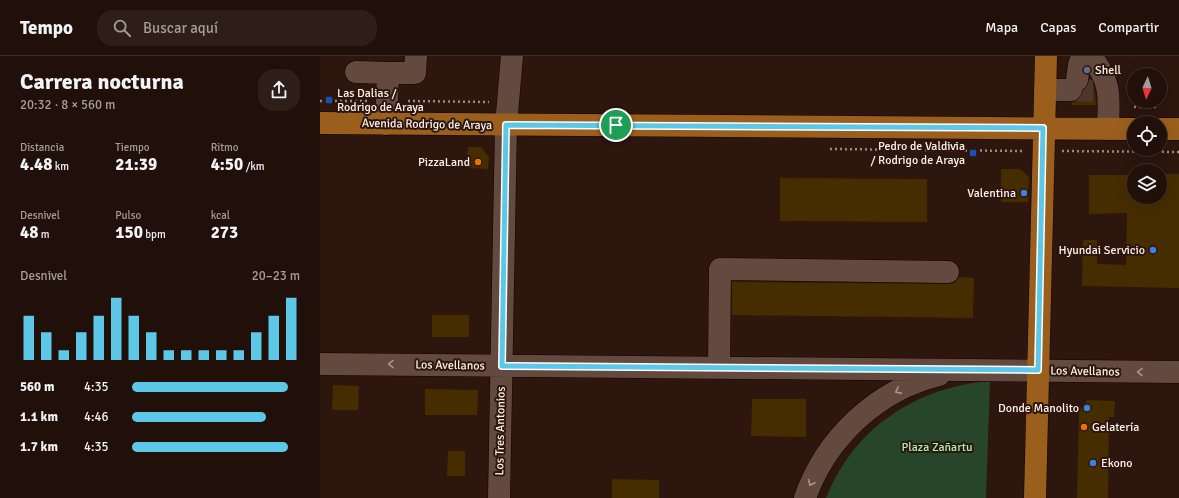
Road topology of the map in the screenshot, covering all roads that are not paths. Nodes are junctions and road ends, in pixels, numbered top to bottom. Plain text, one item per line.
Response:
1 (416, 56) edge
2 (512, 56) edge
3 (1046, 56) edge
4 (1082, 56) edge
5 (1091, 56) edge
6 (356, 72) dead end
7 (388, 73) junction
8 (1045, 90) junction
9 (320, 123) edge
10 (386, 124) junction
11 (506, 125) junction
12 (1043, 128) junction
13 (1108, 129) junction
14 (1127, 129) edge
15 (1167, 129) edge
16 (1179, 129) edge
17 (948, 272) dead end
18 (320, 364) edge
19 (502, 366) junction
20 (719, 367) junction
21 (976, 369) junction
22 (1038, 370) junction
23 (1179, 372) edge
24 (499, 498) edge
25 (805, 498) edge
26 (1035, 498) edge

1 - 7 street
2 - 11 street, Los Tres Antonios
3 - 8 main road
4 - 8 street
5 - 13 street
6 - 7 street
7 - 10 street
8 - 12 main road
9 - 10 main road, Avenida Rodrigo de Araya
10 - 11 main road, Avenida Rodrigo de Araya
11 - 12 main road, Avenida Rodrigo de Araya
11 - 19 street, Los Tres Antonios
12 - 13 main road, Avenida Rodrigo de Araya
12 - 22 main road
13 - 14 main road, Avenida Rodrigo de Araya
15 - 16 main road
17 - 20 street
19 -> 18 street, Los Avellanos
19 - 20 street, Los Avellanos
19 - 24 street, Los Tres Antonios
20 - 21 street, Los Avellanos
21 - 22 street, Los Avellanos
21 -> 25 street
23 -> 22 street, Los Avellanos
22 - 26 main road

